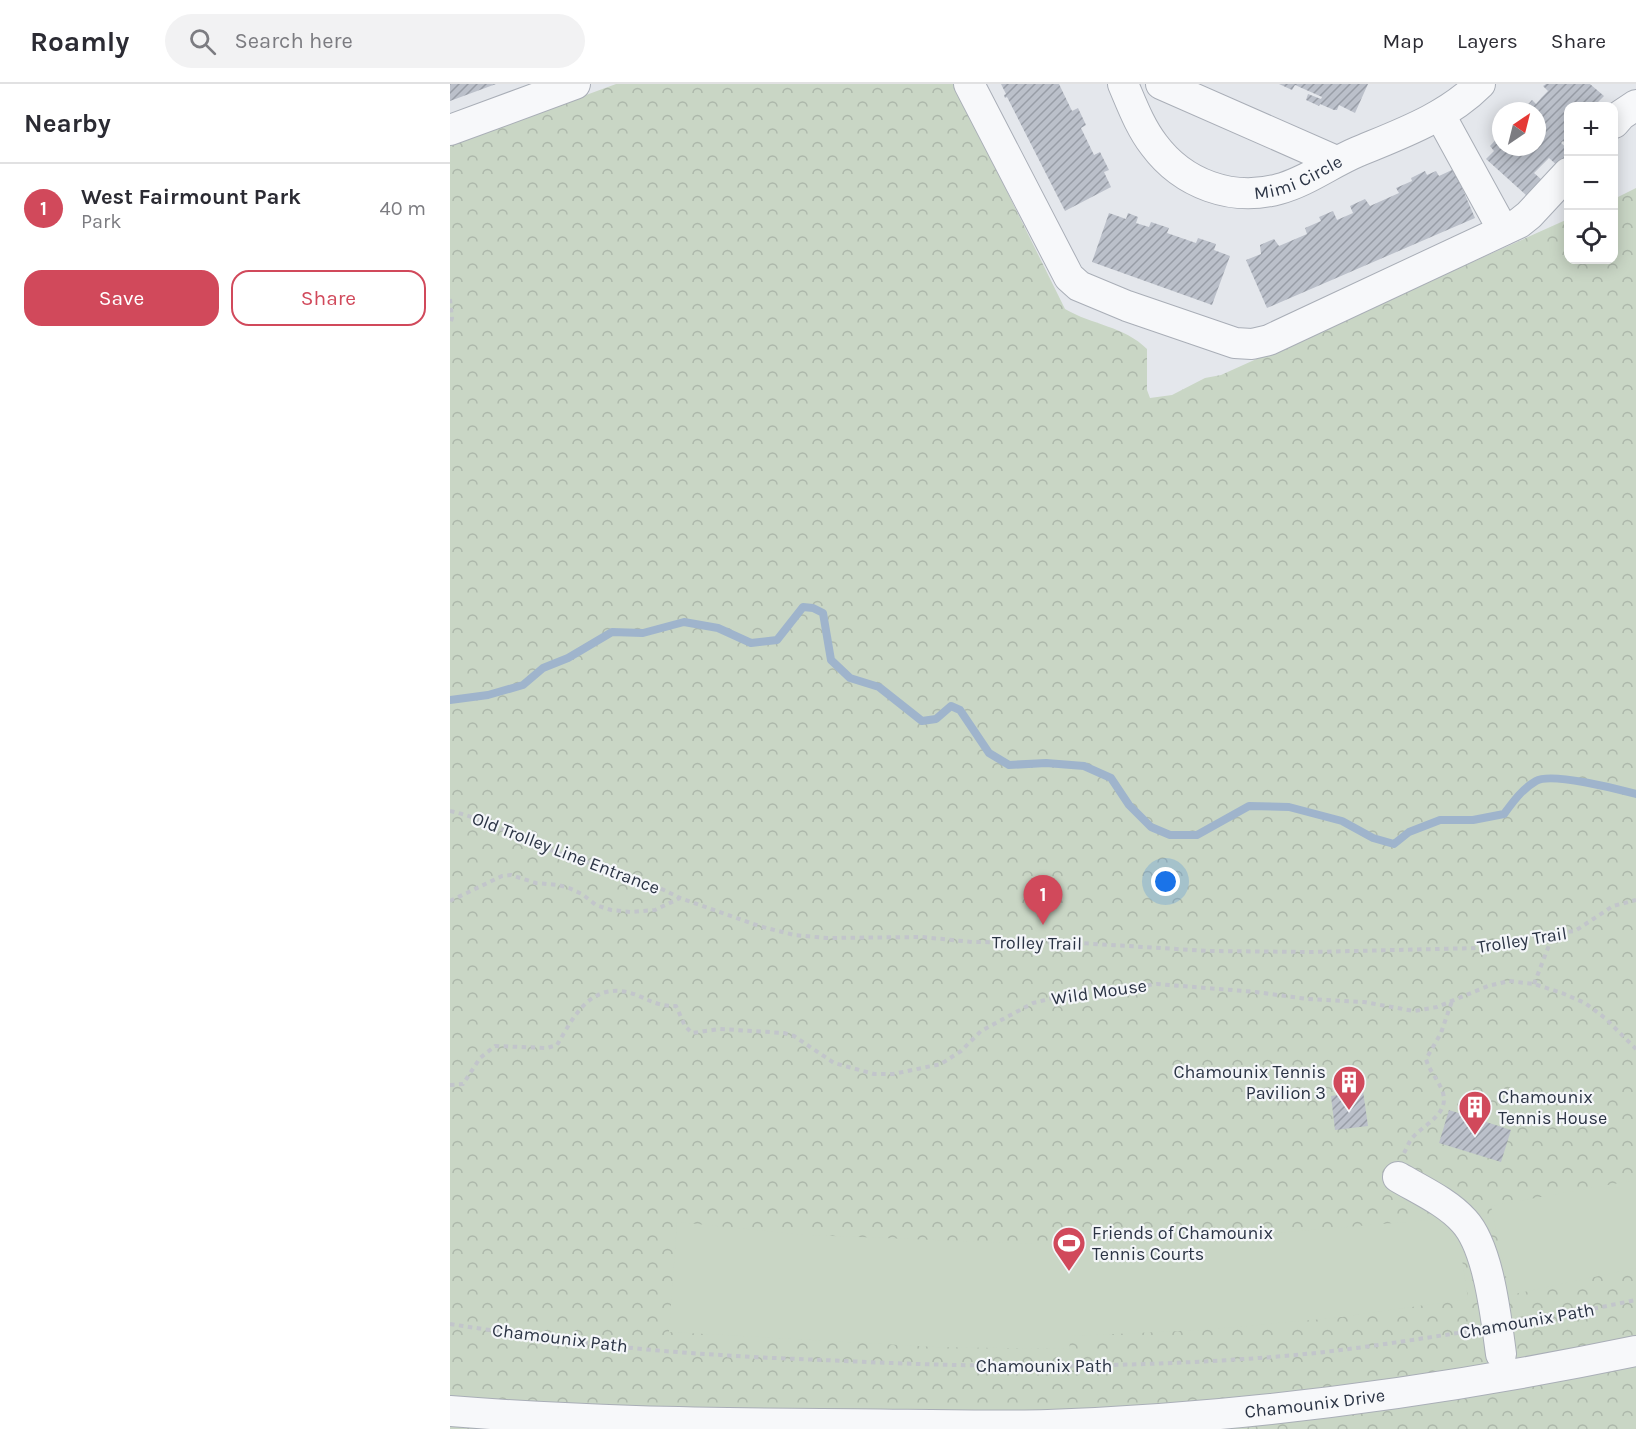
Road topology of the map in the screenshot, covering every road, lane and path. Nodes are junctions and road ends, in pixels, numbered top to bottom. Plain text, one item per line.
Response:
1 (575, 84) edge
2 (969, 84) edge
3 (1123, 84) edge
4 (1161, 84) edge
5 (1476, 85) edge
6 (1636, 105) edge
7 (1440, 115) junction
8 (1618, 118) edge
9 (450, 130) edge
10 (1336, 161) junction
11 (1564, 178) edge
12 (1503, 230) junction
13 (450, 299) edge
14 (450, 324) edge
15 (450, 811) edge
16 (680, 898) junction
17 (1636, 900) edge
18 (450, 901) edge
19 (1553, 934) junction
20 (1534, 984) junction
21 (1452, 1001) junction
22 (1636, 1049) edge
23 (450, 1085) edge
24 (1398, 1177) joint
25 (1636, 1300) edge
26 (450, 1324) edge
27 (1500, 1341) junction
28 (1636, 1352) edge
29 (450, 1411) edge

1 - 9 street
2 - 12 street
3 - 10 street, Mimi Circle
4 - 10 street, Mimi Circle
5 - 7 street
6 - 8 street
7 - 10 street
7 - 12 street
11 - 12 street
13 - 14 path
15 - 16 path, Old Trolley Line Entrance
16 - 18 path
16 - 19 path, Trolley Trail
17 - 19 path, Trolley Trail
19 - 20 path
20 - 21 path, Wild Mouse
20 - 22 path, Wild Mouse
21 - 23 path, Wild Mouse
21 - 24 path
24 - 27 street
25 - 27 path, Chamounix Path
26 - 27 path, Chamounix Path
28 - 29 street, Chamounix Drive

